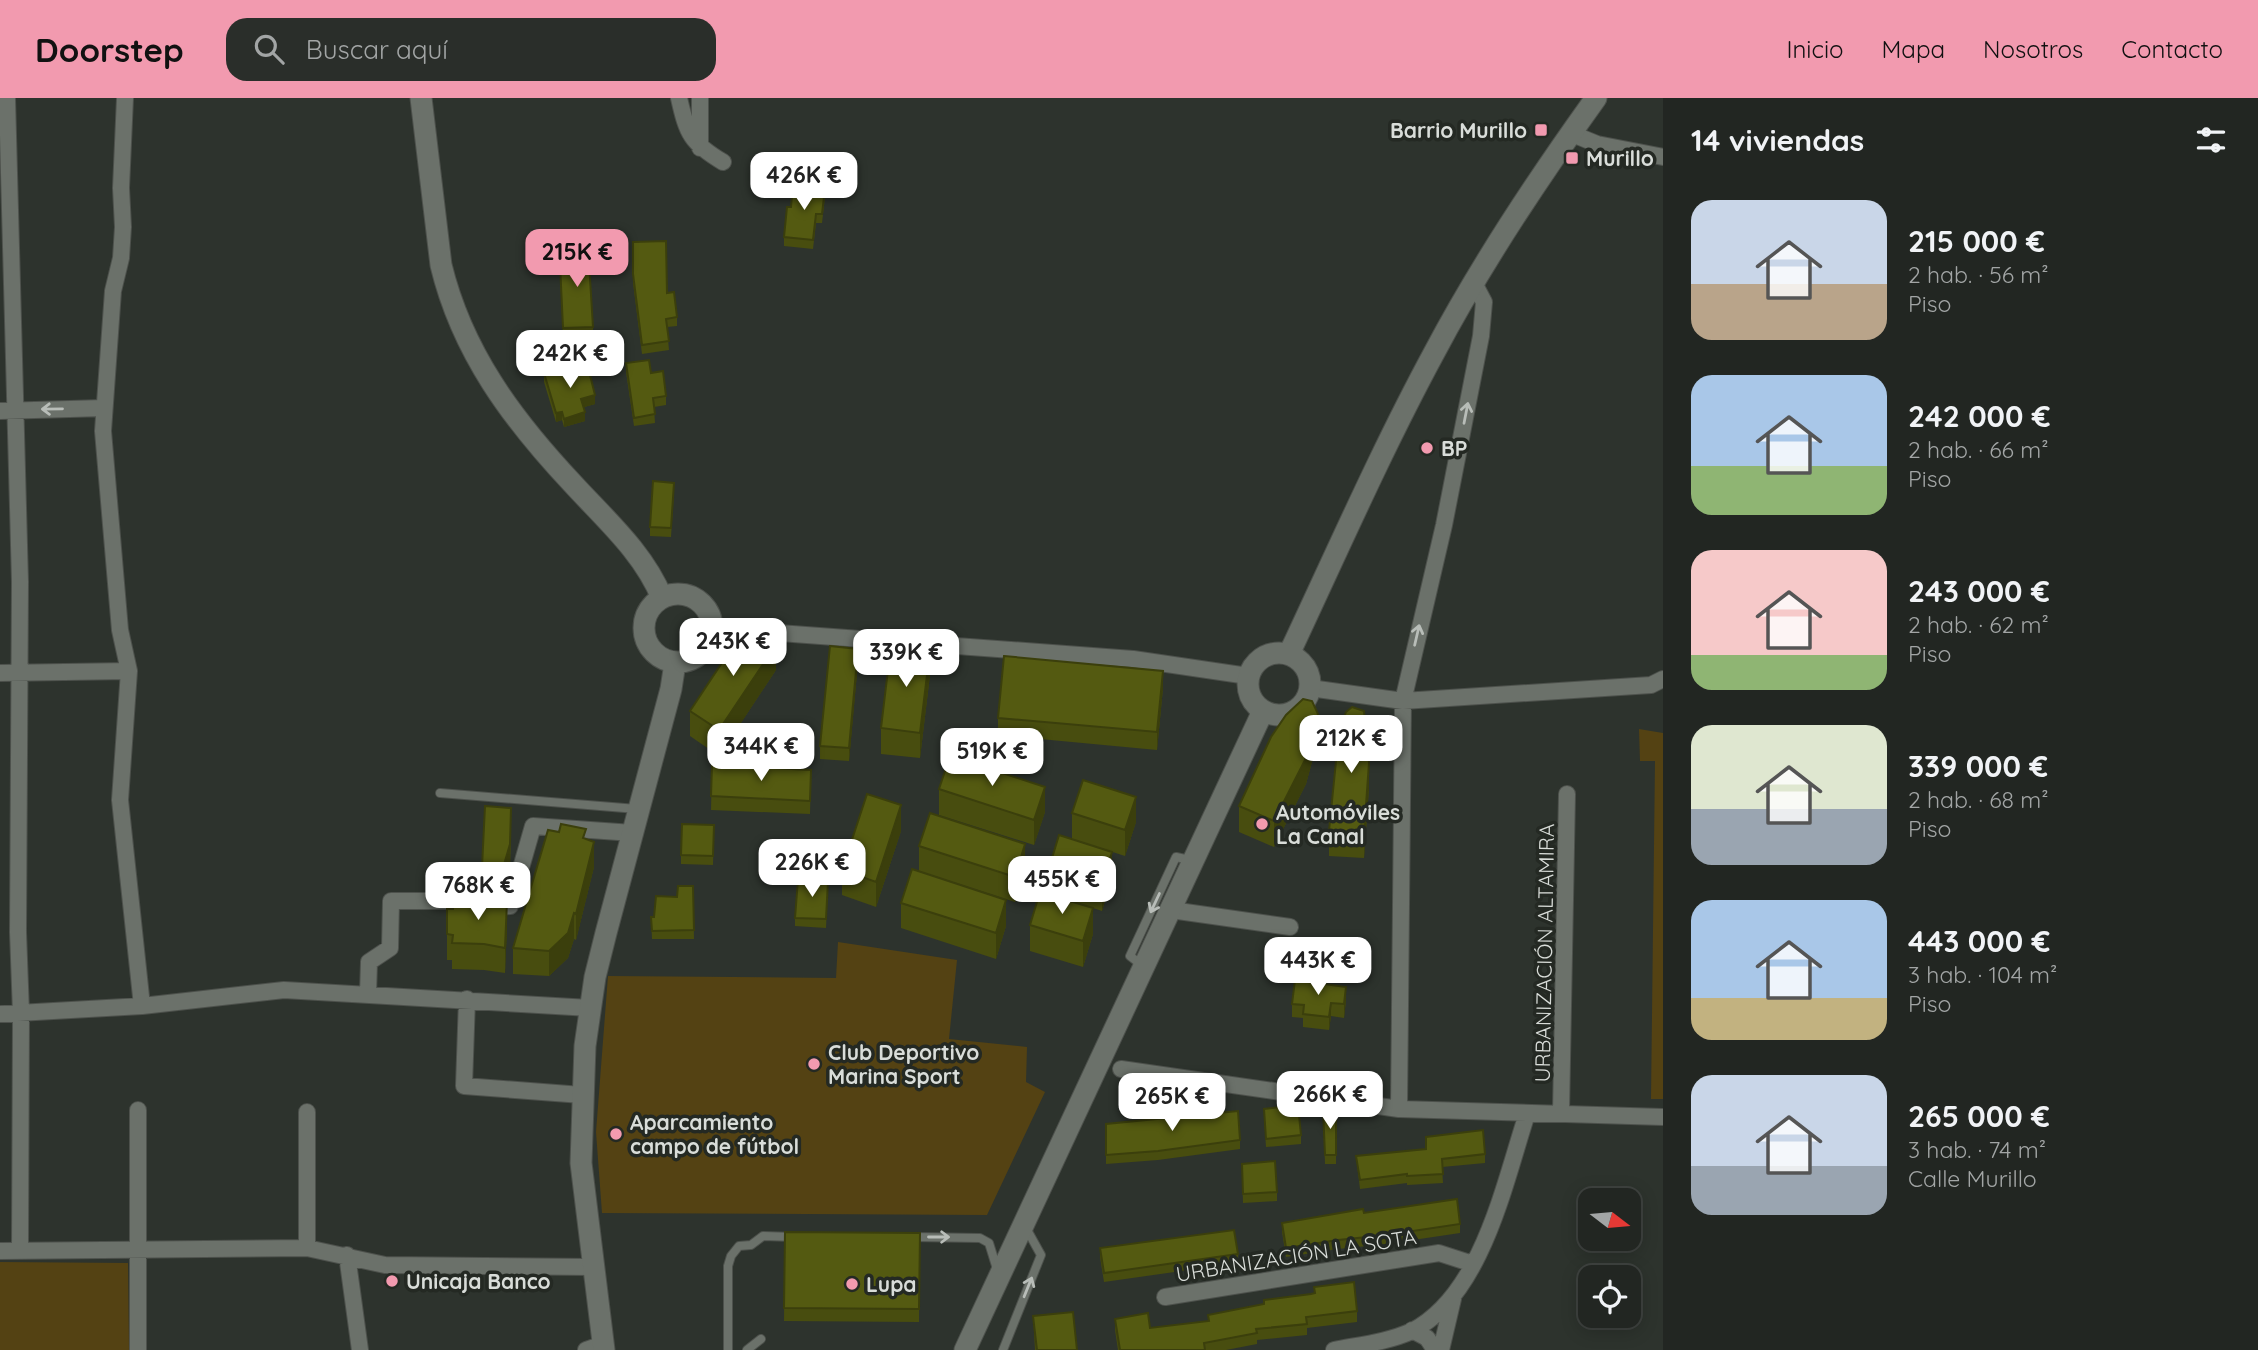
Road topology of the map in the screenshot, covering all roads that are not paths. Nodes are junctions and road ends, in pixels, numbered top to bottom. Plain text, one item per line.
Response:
1 (7, 98) edge
2 (125, 98) edge
3 (421, 98) edge
4 (679, 98) edge
5 (700, 98) edge
6 (1596, 98) edge
7 (1570, 134) junction
8 (700, 148) junction
9 (1663, 157) edge
10 (723, 162) dead end
11 (1474, 283) junction
12 (104, 408) junction
13 (8, 411) edge
14 (662, 598) junction
15 (712, 628) junction
16 (1289, 654) junction
17 (675, 663) junction
18 (128, 671) junction
19 (0, 673) edge
20 (20, 673) junction
21 (1248, 676) junction
22 (1663, 679) edge
23 (1310, 688) junction
24 (1403, 701) junction
25 (1263, 711) junction
26 (440, 793) dead end
27 (1567, 794) dead end
28 (640, 809) junction
29 (633, 833) junction
30 (1193, 860) junction
31 (1171, 910) junction
32 (1290, 927) dead end
33 (1144, 966) junction
34 (368, 994) junction
35 (467, 999) junction
36 (142, 1006) junction
37 (590, 1008) junction
38 (21, 1013) junction
39 (0, 1014) edge
40 (1121, 1069) dead end
41 (582, 1095) junction
42 (1399, 1109) junction
43 (138, 1110) dead end
44 (307, 1112) dead end
45 (1561, 1113) junction
46 (1527, 1114) junction
47 (1663, 1117) edge
48 (1024, 1224) junction
49 (803, 1237) edge
50 (896, 1237) edge
51 (307, 1248) junction
52 (20, 1250) junction
53 (138, 1250) junction
54 (0, 1251) edge
55 (347, 1255) junction
56 (1474, 1264) junction
57 (594, 1267) junction
58 (999, 1279) junction
59 (1165, 1297) dead end
60 (1452, 1299) junction
61 (1412, 1331) junction
62 (761, 1339) dead end
63 (598, 1348) edge
64 (138, 1350) edge
65 (360, 1350) edge
66 (728, 1350) edge
67 (747, 1350) edge
68 (965, 1350) edge
69 (1003, 1350) edge
70 (1334, 1350) edge
71 (1435, 1350) edge
72 (1441, 1350) edge

1 - 13 street
2 - 12 street
3 - 14 main road
4 - 8 street
5 - 8 street
6 - 7 main road
7 - 9 street
7 - 11 main road
8 - 10 street
11 - 16 main road
24 -> 11 street
12 -> 13 street
12 - 18 street
13 - 20 street
14 - 15 main road
14 - 17 main road
15 - 17 main road
15 - 21 street
16 - 21 main road
16 - 23 main road
17 - 28 main road
18 - 20 street
18 - 36 street
19 - 20 street
20 - 38 street
21 - 25 main road
22 - 24 street
23 - 24 street
23 - 25 main road
24 - 42 street
25 - 30 main road
26 - 28 lane
27 - 45 street, URBANIZACIÓN ALTAMIRA
28 - 29 main road
29 - 34 street
29 - 37 main road
30 - 31 main road
30 -> 33 lane
31 - 32 street
31 - 33 main road
33 - 48 main road
34 - 35 street
34 - 36 street
35 - 37 street
35 - 41 street
36 - 38 street
37 - 41 main road
38 - 39 street
38 - 52 street
40 - 42 street
41 - 57 main road
42 - 46 street
43 - 53 street
44 - 51 street
45 - 46 street
45 - 47 street
46 - 56 street
48 - 58 main road
69 -> 48 lane
49 - 66 lane
50 -> 58 lane
51 - 53 street
51 - 55 street
52 - 53 street
52 - 54 street
53 - 64 street
55 - 57 street
55 - 65 street
56 - 59 street, URBANIZACIÓN LA SOTA
56 - 60 street
57 - 63 main road
58 - 68 main road
60 - 61 street
60 - 72 street
61 - 70 street
61 - 71 street
62 - 67 lane

